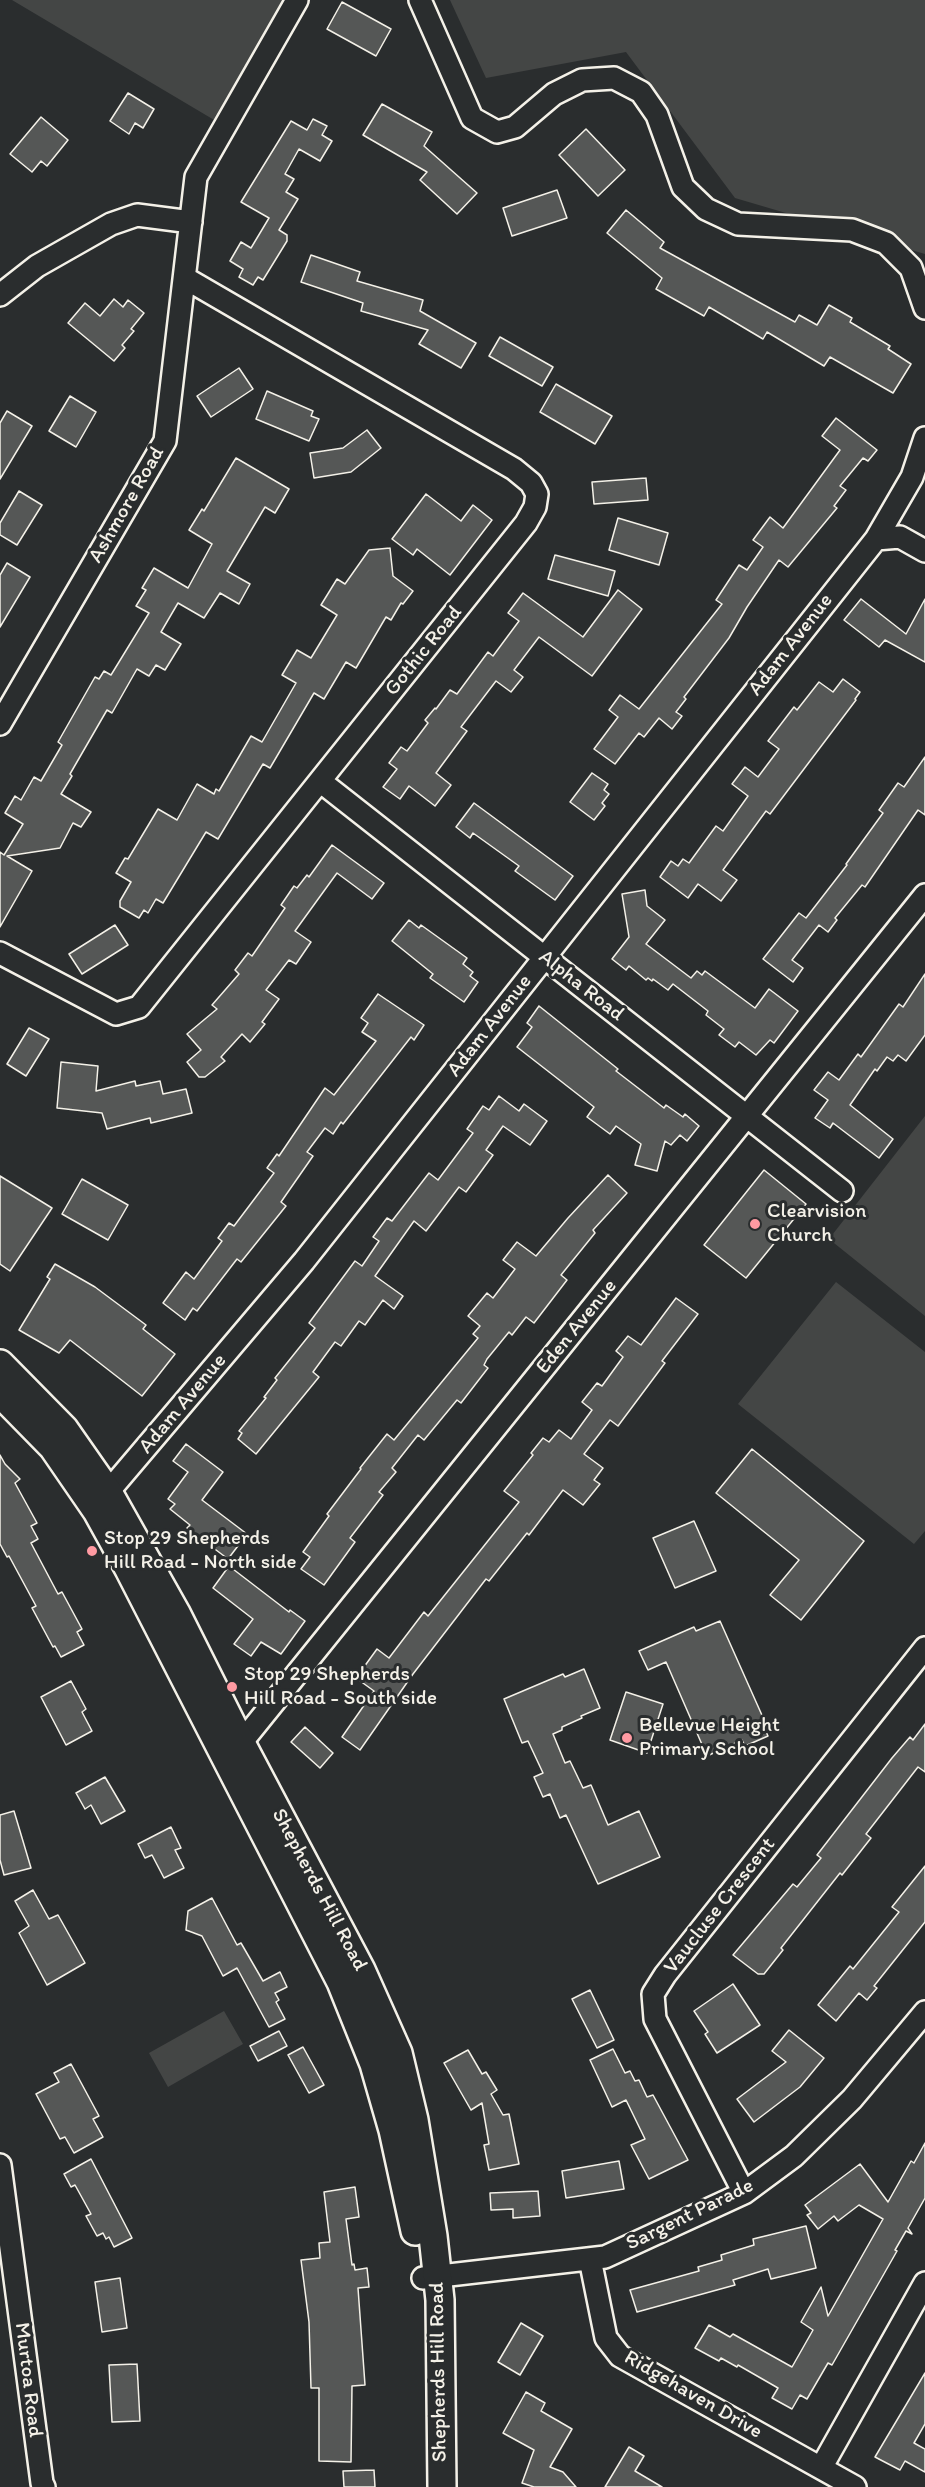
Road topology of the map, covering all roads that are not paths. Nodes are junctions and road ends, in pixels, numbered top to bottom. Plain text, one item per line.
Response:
1 (297, 0) edge
2 (420, 0) edge
3 (191, 222) junction
4 (185, 278) junction
5 (0, 295) edge
6 (925, 308) edge
7 (925, 438) edge
8 (876, 539) junction
9 (925, 551) edge
10 (0, 724) edge
11 (320, 781) junction
12 (925, 895) edge
13 (0, 954) edge
14 (544, 957) junction
15 (747, 1117) junction
16 (842, 1191) dead end
17 (0, 1364) edge
18 (0, 1393) edge
19 (100, 1498) junction
20 (925, 1648) edge
21 (232, 1747) junction
22 (925, 2012) edge
23 (0, 2165) edge
24 (744, 2193) junction
25 (590, 2259) junction
26 (430, 2278) junction
27 (925, 2283) edge
28 (821, 2468) junction
29 (44, 2487) edge
30 (426, 2487) edge
31 (442, 2487) edge
32 (855, 2487) edge

1 - 3 street, Ashmore Road
2 - 6 street
3 - 4 street, Ashmore Road
3 - 5 street
4 - 10 street, Ashmore Road
4 - 11 street, Gothic Road
7 - 8 street, Adam Avenue
8 - 9 street
8 - 14 street, Adam Avenue
11 - 13 street, Gothic Road
11 - 14 street, Alpha Road
12 - 15 street, Eden Avenue
14 - 15 street, Alpha Road
14 - 19 street, Adam Avenue
15 - 16 street, Alpha Road
15 - 21 street, Eden Avenue
17 - 19 main road, Shepherds Hill Road
18 - 19 main road, Shepherds Hill Road
19 - 21 main road, Shepherds Hill Road
20 - 24 street, Vaucluse Crescent
21 - 26 main road, Shepherds Hill Road
22 - 24 street, Sargent Parade
23 - 29 street, Murtoa Road
24 - 25 street, Sargent Parade
25 - 26 street, Sargent Parade
25 - 28 street, Ridgehaven Drive
26 - 30 main road, Shepherds Hill Road
26 - 31 main road, Shepherds Hill Road
27 - 28 street
28 - 32 street, Ridgehaven Drive

